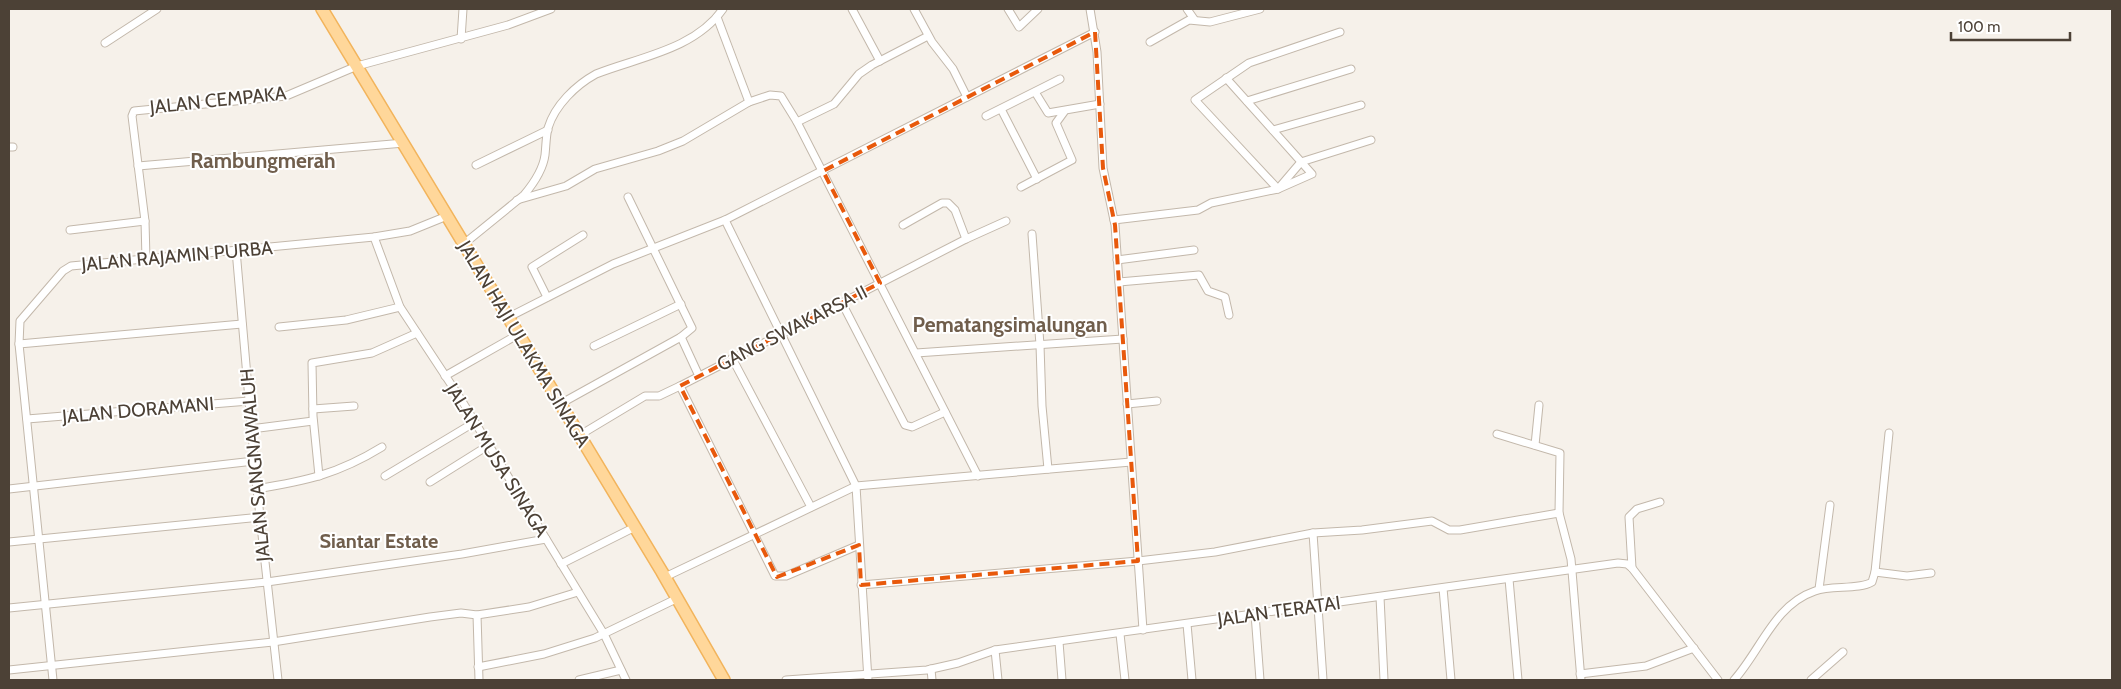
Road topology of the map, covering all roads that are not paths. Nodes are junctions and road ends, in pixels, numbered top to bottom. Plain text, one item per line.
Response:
1 (157, 9) edge
2 (322, 9) edge
3 (463, 9) edge
4 (551, 9) edge
5 (723, 9) edge
6 (852, 9) edge
7 (914, 9) edge
8 (1008, 9) edge
9 (1037, 9) edge
10 (1090, 9) edge
11 (1187, 9) edge
12 (1260, 9) edge
13 (717, 17) junction
14 (1194, 19) junction
15 (1095, 32) junction
16 (1340, 32) dead end
17 (928, 36) junction
18 (461, 39) junction
19 (1150, 42) dead end
20 (105, 43) dead end
21 (880, 61) junction
22 (357, 66) junction
23 (1351, 69) dead end
24 (1226, 78) junction
25 (1060, 79) dead end
26 (1035, 92) junction
27 (967, 97) junction
28 (749, 102) junction
29 (1247, 102) junction
30 (1100, 104) junction
31 (1361, 105) dead end
32 (1001, 109) junction
33 (1064, 112) junction
34 (986, 116) dead end
35 (797, 122) junction
36 (548, 130) junction
37 (1273, 130) junction
38 (1371, 140) dead end
39 (404, 143) junction
40 (1301, 162) junction
41 (476, 165) dead end
42 (138, 166) junction
43 (822, 171) junction
44 (1037, 179) junction
45 (1021, 187) dead end
46 (1278, 189) junction
47 (628, 197) dead end
48 (517, 200) junction
49 (447, 216) junction
50 (725, 220) junction
51 (1114, 220) junction
52 (145, 221) junction
53 (1006, 221) dead end
54 (903, 225) dead end
55 (70, 230) dead end
56 (1032, 234) dead end
57 (583, 235) dead end
58 (374, 237) junction
59 (966, 238) junction
60 (465, 243) junction
61 (654, 247) junction
62 (236, 250) junction
63 (1194, 250) dead end
64 (146, 259) junction
65 (1117, 260) junction
66 (1119, 282) junction
67 (880, 283) junction
68 (547, 297) junction
69 (842, 303) junction
70 (681, 304) junction
71 (400, 307) junction
72 (1229, 315) dead end
73 (509, 316) junction
74 (242, 324) junction
75 (279, 327) dead end
76 (417, 333) junction
77 (783, 333) junction
78 (519, 334) junction
79 (681, 337) junction
80 (1123, 340) junction
81 (19, 344) junction
82 (1040, 345) junction
83 (594, 346) dead end
84 (916, 353) junction
85 (732, 358) junction
86 (445, 376) junction
87 (699, 376) junction
88 (680, 386) junction
89 (249, 401) junction
90 (1157, 401) dead end
91 (560, 404) junction
92 (1127, 404) junction
93 (1539, 405) dead end
94 (354, 406) dead end
95 (313, 408) junction
96 (945, 412) junction
97 (27, 419) junction
98 (314, 421) junction
99 (475, 422) junction
100 (251, 429) junction
101 (1889, 433) dead end
102 (1497, 434) dead end
103 (580, 436) junction
104 (1536, 445) junction
105 (489, 446) junction
106 (382, 448) dead end
107 (254, 461) junction
108 (1131, 462) junction
109 (1048, 470) junction
110 (319, 476) junction
111 (385, 476) dead end
112 (978, 476) junction
113 (430, 482) dead end
114 (856, 486) junction
115 (34, 487) junction
116 (9, 489) edge
117 (256, 489) junction
118 (1660, 502) dead end
119 (1830, 505) dead end
120 (811, 507) junction
121 (1559, 512) junction
122 (260, 517) junction
123 (635, 527) junction
124 (1313, 532) junction
125 (754, 535) junction
126 (39, 540) junction
127 (546, 540) junction
128 (9, 542) edge
129 (859, 545) junction
130 (1138, 561) junction
131 (561, 564) junction
132 (1632, 568) junction
133 (1572, 570) junction
134 (1875, 572) junction
135 (1931, 573) dead end
136 (665, 578) junction
137 (1509, 579) junction
138 (267, 582) junction
139 (862, 585) junction
140 (1443, 588) junction
141 (1819, 589) junction
142 (578, 592) junction
143 (1380, 597) junction
144 (678, 598) junction
145 (45, 604) junction
146 (1318, 606) junction
147 (9, 608) edge
148 (477, 614) junction
149 (1255, 614) junction
150 (1187, 624) junction
151 (1143, 630) junction
152 (604, 634) junction
153 (1120, 634) junction
154 (273, 642) junction
155 (1059, 642) junction
156 (1694, 648) junction
157 (995, 650) junction
158 (1843, 652) dead end
159 (51, 665) junction
160 (478, 667) junction
161 (931, 669) junction
162 (9, 670) edge
163 (621, 670) junction
164 (868, 677) edge
165 (1581, 677) edge
166 (53, 680) edge
167 (278, 680) edge
168 (480, 680) edge
169 (579, 680) edge
170 (626, 680) edge
171 (724, 680) edge
172 (786, 680) edge
173 (932, 680) edge
174 (998, 680) edge
175 (1062, 680) edge
176 (1124, 680) edge
177 (1192, 680) edge
178 (1260, 680) edge
179 (1323, 680) edge
180 (1384, 680) edge
181 (1451, 680) edge
182 (1518, 680) edge
183 (1718, 680) edge
184 (1734, 680) edge
185 (1811, 680) edge

1 - 20 street
2 - 22 main road, JALAN HAJI ULAKMA SINAGA
3 - 18 street
4 - 18 street
5 - 13 street
6 - 21 street
7 - 17 street
8 - 9 street
10 - 15 street
11 - 14 street
12 - 14 street
13 - 28 street
13 - 36 street
14 - 19 street
15 - 27 street
15 - 30 street
16 - 24 street
17 - 21 street
17 - 27 street
18 - 22 street
21 - 35 street
22 - 39 main road, JALAN HAJI ULAKMA SINAGA
22 - 42 street, JALAN CEMPAKA
23 - 29 street
24 - 29 street
24 - 46 street
25 - 26 street
26 - 32 street
26 - 33 street
27 - 43 street
28 - 35 street
28 - 48 street
29 - 37 street
30 - 33 street
30 - 51 street
31 - 37 street
32 - 34 street
32 - 44 street
33 - 44 street
35 - 43 street
36 - 41 street
36 - 48 street
37 - 40 street
38 - 40 street
39 - 42 street
39 - 49 main road, JALAN HAJI ULAKMA SINAGA
40 - 46 street
40 - 46 street
42 - 52 street, JALAN CEMPAKA
43 - 50 street
43 - 67 street
44 - 45 street
46 - 51 street
47 - 61 street
48 - 60 street
49 - 58 street, JALAN RAJAMIN PURBA
49 - 60 main road, JALAN HAJI ULAKMA SINAGA
50 - 61 street
50 - 77 street
51 - 65 street
52 - 55 street
52 - 64 street, JALAN CEMPAKA
53 - 59 street, GANG SWAKARSA II
54 - 59 street
56 - 82 street
57 - 68 street
58 - 62 street, JALAN RAJAMIN PURBA
58 - 71 street, JALAN MUSA SINAGA
59 - 67 street, GANG SWAKARSA II
60 - 73 main road, JALAN HAJI ULAKMA SINAGA
61 - 68 street
61 - 70 street
62 - 64 street, JALAN RAJAMIN PURBA
62 - 74 street, JALAN SANGNAWALUH
63 - 65 street
64 - 81 street, JALAN RAJAMIN PURBA
65 - 66 street
66 - 72 street
66 - 80 street
67 - 69 street, GANG SWAKARSA II
67 - 84 street
68 - 73 street
69 - 77 street, GANG SWAKARSA II
69 - 96 street
70 - 79 street
70 - 83 street
71 - 75 street
71 - 76 street, JALAN MUSA SINAGA
73 - 78 main road, JALAN HAJI ULAKMA SINAGA
74 - 81 street
74 - 89 street, JALAN SANGNAWALUH
76 - 86 street, JALAN MUSA SINAGA
76 - 95 street
77 - 85 street, GANG SWAKARSA II
77 - 114 street
78 - 86 street
78 - 91 main road, JALAN HAJI ULAKMA SINAGA
79 - 87 street
79 - 91 street
80 - 82 street
80 - 92 street
81 - 97 street, JALAN RAJAMIN PURBA
82 - 84 street
82 - 109 street
84 - 96 street
85 - 87 street, GANG SWAKARSA II
85 - 120 street
86 - 99 street, JALAN MUSA SINAGA
87 - 88 street, GANG SWAKARSA II
88 - 103 street, GANG SWAKARSA II
88 - 125 street
89 - 97 street, JALAN DORAMANI
89 - 100 street, JALAN SANGNAWALUH
90 - 92 street
91 - 103 main road, JALAN HAJI ULAKMA SINAGA
92 - 108 street
93 - 104 street
94 - 95 street
95 - 98 street
96 - 112 street
97 - 115 street, JALAN RAJAMIN PURBA
98 - 100 street
98 - 110 street
99 - 105 street, JALAN MUSA SINAGA
99 - 111 street
100 - 107 street, JALAN SANGNAWALUH
101 - 134 street
102 - 104 street
103 - 123 main road, JALAN HAJI ULAKMA SINAGA
104 - 121 street
105 - 113 street
105 - 127 street, JALAN MUSA SINAGA
106 - 110 street
107 - 115 street
107 - 117 street, JALAN SANGNAWALUH
108 - 109 street
108 - 130 street
109 - 112 street
110 - 117 street
112 - 114 street
114 - 120 street
114 - 129 street
115 - 116 street
115 - 126 street, JALAN RAJAMIN PURBA
117 - 122 street, JALAN SANGNAWALUH
118 - 132 street
119 - 141 street
120 - 125 street
121 - 124 street
121 - 133 street
122 - 126 street
122 - 138 street, JALAN SANGNAWALUH
123 - 131 street
123 - 136 main road, JALAN HAJI ULAKMA SINAGA
124 - 130 street
124 - 146 street
125 - 129 street
125 - 136 street
126 - 128 street
126 - 145 street, JALAN RAJAMIN PURBA
127 - 131 street, JALAN MUSA SINAGA
127 - 138 street
129 - 139 street
130 - 139 street
130 - 151 street
131 - 142 street, JALAN MUSA SINAGA
132 - 133 street, JALAN TERATAI
132 - 156 street
133 - 137 street, JALAN TERATAI
133 - 165 street
134 - 135 street
134 - 141 street
136 - 144 main road, JALAN HAJI ULAKMA SINAGA
137 - 140 street, JALAN TERATAI
137 - 182 street
138 - 145 street
138 - 154 street, JALAN SANGNAWALUH
139 - 164 street
140 - 143 street, JALAN TERATAI
140 - 181 street
141 - 184 street
142 - 148 street
142 - 152 street, JALAN MUSA SINAGA
143 - 146 street, JALAN TERATAI
143 - 180 street
144 - 152 street
144 - 171 main road, JALAN HAJI ULAKMA SINAGA
145 - 147 street
145 - 159 street, JALAN RAJAMIN PURBA
146 - 149 street, JALAN TERATAI
146 - 179 street
148 - 154 street
148 - 160 street
149 - 150 street, JALAN TERATAI
149 - 178 street
150 - 151 street, JALAN TERATAI
150 - 177 street
151 - 153 street, JALAN TERATAI
152 - 160 street
152 - 163 street, JALAN MUSA SINAGA
153 - 155 street, JALAN TERATAI
153 - 176 street
154 - 159 street
154 - 167 street, JALAN SANGNAWALUH
155 - 157 street, JALAN TERATAI
155 - 175 street
156 - 165 street
156 - 183 street
157 - 161 street, JALAN TERATAI
157 - 174 street
158 - 185 street
159 - 162 street
159 - 166 street, JALAN RAJAMIN PURBA
160 - 168 street
161 - 164 street, JALAN TERATAI
161 - 173 street
163 - 169 street
163 - 170 street, JALAN MUSA SINAGA
164 - 172 street, JALAN TERATAI

